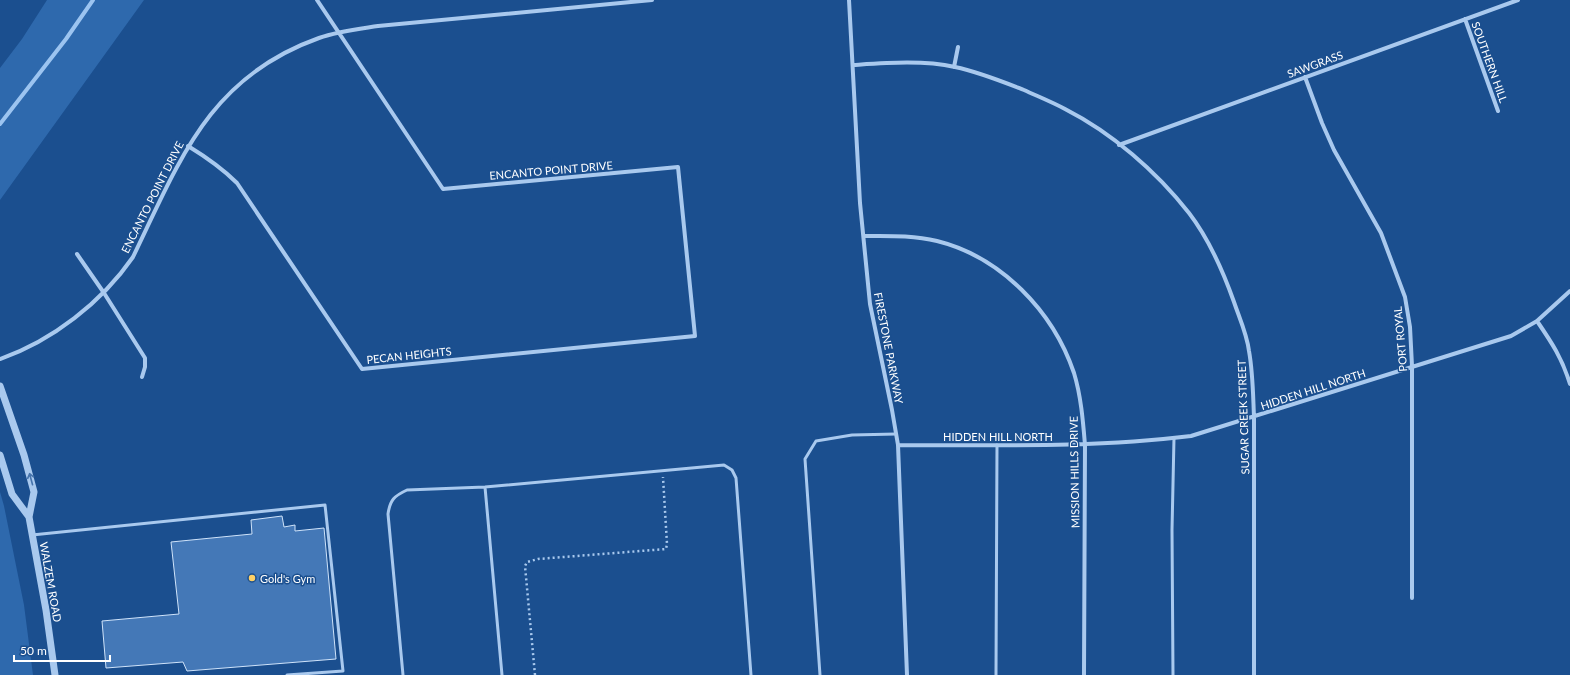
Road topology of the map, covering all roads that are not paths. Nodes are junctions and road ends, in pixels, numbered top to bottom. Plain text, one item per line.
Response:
1 (317, 0) edge
2 (652, 0) edge
3 (849, 0) edge
4 (1518, 0) edge
5 (1465, 19) junction
6 (339, 32) junction
7 (958, 47) dead end
8 (853, 65) junction
9 (954, 67) junction
10 (1306, 77) junction
11 (1498, 111) dead end
12 (1119, 145) junction
13 (188, 146) junction
14 (864, 236) junction
15 (77, 254) dead end
16 (1570, 291) edge
17 (104, 292) junction
18 (1537, 321) junction
19 (695, 336) joint
20 (0, 359) edge
21 (1412, 366) junction
22 (142, 377) dead end
23 (1570, 384) edge
24 (0, 386) edge
25 (1254, 417) junction
26 (896, 434) junction
27 (1174, 438) junction
28 (998, 445) junction
29 (1085, 445) junction
30 (898, 446) junction
31 (0, 455) edge
32 (485, 487) junction
33 (29, 517) junction
34 (32, 535) junction
35 (1412, 598) dead end
36 (334, 673) edge
37 (55, 675) edge
38 (287, 675) edge
39 (403, 675) edge
40 (502, 675) edge
41 (751, 675) edge
42 (820, 675) edge
43 (907, 675) edge
44 (996, 675) edge
45 (1084, 675) edge
46 (1173, 675) edge
47 (1254, 675) edge

1 - 6 street, ENCANTO POINT DRIVE
2 - 6 street
3 - 8 street, FIRESTONE PARKWAY
4 - 5 street, SAWGRASS
5 - 10 street, SAWGRASS
5 - 11 street, SOUTHERN HILL
6 - 13 street, ENCANTO POINT DRIVE
6 - 19 street, ENCANTO POINT DRIVE
7 - 9 street
8 - 9 street, SUGAR CREEK STREET
8 - 14 street, FIRESTONE PARKWAY
9 - 12 street, SUGAR CREEK STREET
10 - 12 street, SAWGRASS
10 - 21 street, PORT ROYAL
12 - 25 street, SUGAR CREEK STREET
13 - 17 street, ENCANTO POINT DRIVE
13 - 19 street, PECAN HEIGHTS
14 - 26 street, FIRESTONE PARKWAY
14 - 29 street, MISSION HILLS DRIVE
15 - 17 street
16 - 18 street, HIDDEN HILL NORTH
17 - 20 street, ENCANTO POINT DRIVE
17 - 22 street
18 - 21 street, HIDDEN HILL NORTH
18 - 23 street
21 - 25 street, HIDDEN HILL NORTH
21 - 35 street, PORT ROYAL
33 -> 24 street, WALZEM ROAD
25 - 27 street, HIDDEN HILL NORTH
25 - 47 street, SUGAR CREEK STREET
26 - 30 street, FIRESTONE PARKWAY
26 - 42 lane
27 - 29 street, HIDDEN HILL NORTH
27 - 46 lane
28 - 29 street, HIDDEN HILL NORTH
28 - 30 street, HIDDEN HILL NORTH
28 - 44 lane
29 - 45 street, MISSION HILLS DRIVE
30 - 43 street, FIRESTONE PARKWAY
31 - 33 street, WALZEM ROAD
32 - 39 lane
32 - 40 lane
32 - 41 lane
33 - 34 street, WALZEM ROAD
34 - 36 lane
34 - 37 street, WALZEM ROAD
36 - 38 lane

